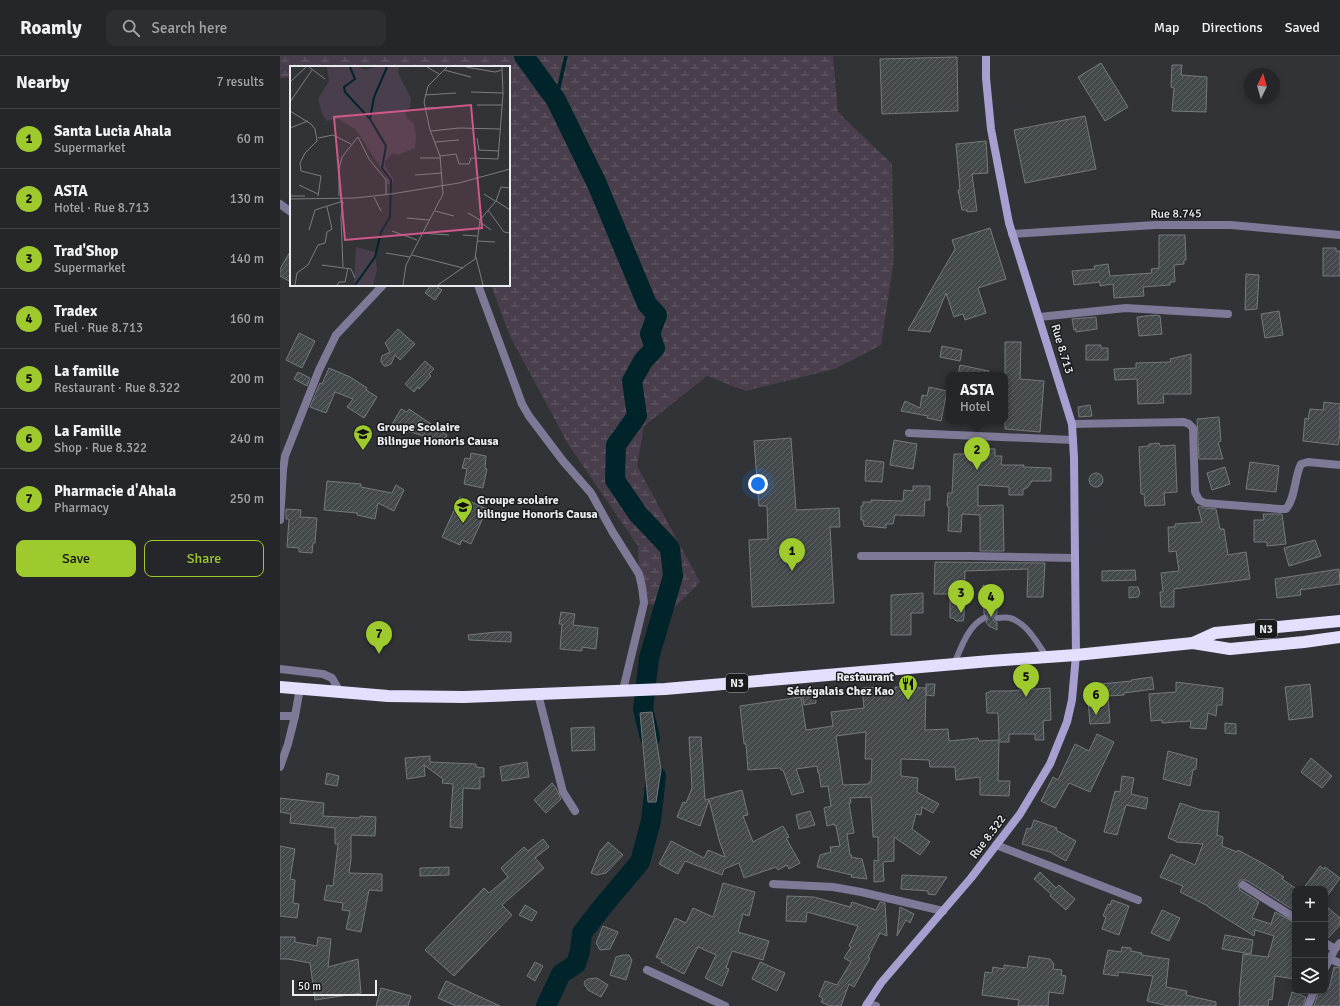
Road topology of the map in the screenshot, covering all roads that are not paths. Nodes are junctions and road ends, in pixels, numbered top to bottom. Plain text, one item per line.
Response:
1 (986, 56) edge
2 (280, 204) edge
3 (290, 211) edge
4 (1012, 234) junction
5 (1340, 235) edge
6 (382, 286) edge
7 (478, 286) edge
8 (1228, 314) dead end
9 (1039, 317) junction
10 (1072, 424) junction
11 (909, 433) dead end
12 (1073, 440) junction
13 (1340, 465) edge
14 (280, 520) edge
15 (861, 556) dead end
16 (1075, 558) junction
17 (984, 618) dead end
18 (997, 618) dead end
19 (1340, 621) edge
20 (1340, 637) edge
21 (1193, 644) junction
22 (1076, 655) junction
23 (1047, 657) junction
24 (954, 664) junction
25 (280, 669) edge
26 (280, 687) edge
27 (300, 688) junction
28 (623, 690) junction
29 (340, 692) junction
30 (538, 694) junction
31 (280, 716) edge
32 (295, 716) junction
33 (280, 767) edge
34 (575, 811) dead end
35 (996, 845) junction
36 (773, 884) dead end
37 (1243, 885) dead end
38 (1138, 900) dead end
39 (943, 911) junction
40 (1292, 916) edge
41 (1337, 946) edge
42 (1330, 959) junction
43 (1328, 963) edge
44 (1340, 963) edge
45 (647, 970) dead end
46 (1313, 994) edge
47 (866, 1005) edge
48 (725, 1006) edge
49 (876, 1006) edge
50 (1308, 1006) edge

1 - 4 main road, Rue 8.713
2 - 3 street
4 - 5 street, Rue 8.745
4 - 9 main road, Rue 8.713
6 - 14 street
7 - 28 street
8 - 9 street
9 - 10 main road, Rue 8.713
10 - 12 main road, Rue 8.713
10 - 13 street
11 - 12 street
12 - 16 main road, Rue 8.713
15 - 16 street
16 - 22 main road, Rue 8.713
17 - 24 lane
18 - 23 lane
19 - 21 highway, N3
20 - 21 highway, N3
21 - 22 highway, N3
22 - 23 highway, N3
22 - 35 main road, Rue 8.322
23 - 24 highway, N3
24 - 28 highway, N3
25 - 29 street
26 - 27 highway, N3
27 - 29 highway, N3
27 - 32 street
28 - 30 highway, N3
29 - 30 highway, N3
30 - 34 street
31 - 32 street
32 - 33 street
35 - 38 street
35 - 39 main road, Rue 8.322
36 - 39 street
37 - 40 street
39 - 47 main road, Rue 8.322
41 - 42 street
42 - 43 street
42 - 44 street
45 - 48 street
46 - 50 street
47 - 49 street

